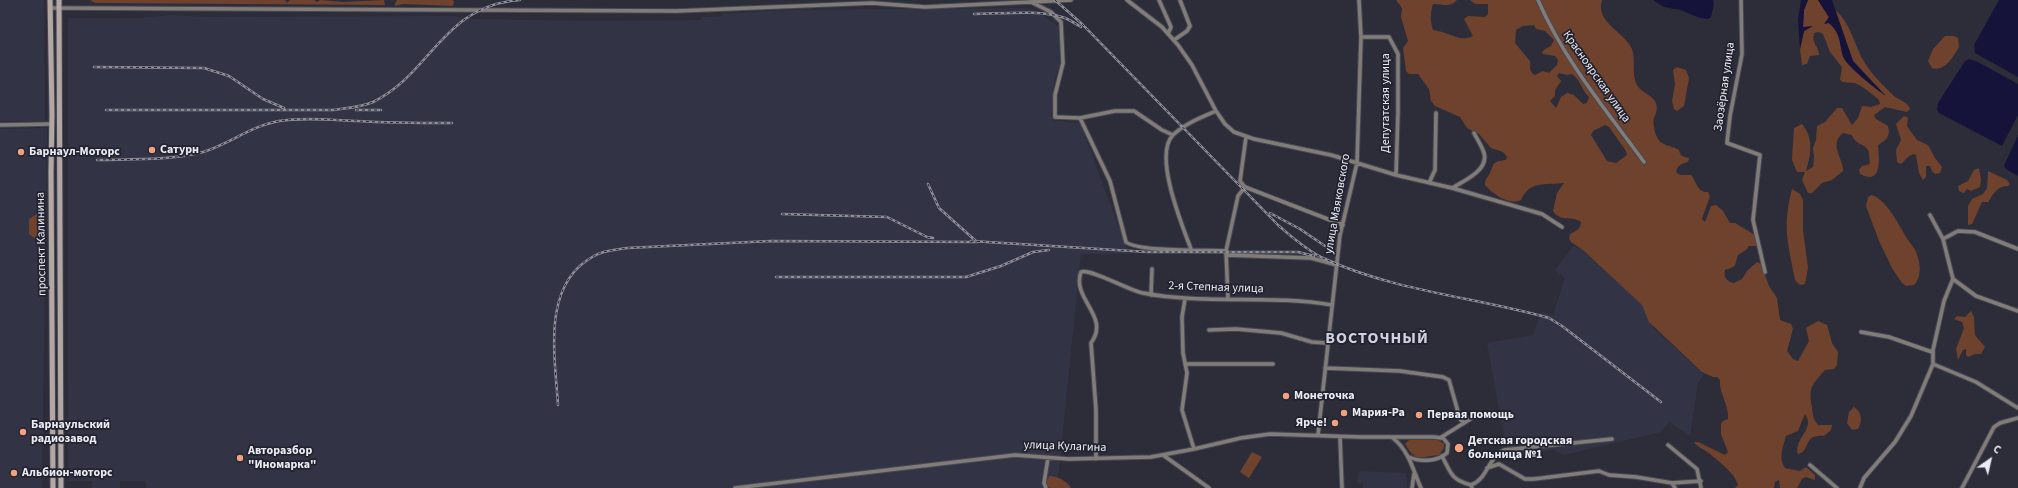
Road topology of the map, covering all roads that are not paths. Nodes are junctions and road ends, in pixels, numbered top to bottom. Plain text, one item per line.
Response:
1 (50, 0) edge
2 (58, 0) edge
3 (1071, 0) edge
4 (1127, 0) edge
5 (1159, 0) edge
6 (1180, 0) edge
7 (1359, 0) edge
8 (1538, 0) edge
9 (1741, 0) edge
10 (1030, 2) junction
11 (50, 8) junction
12 (59, 8) junction
13 (1168, 34) junction
14 (1361, 37) junction
15 (1174, 40) junction
16 (1216, 111) junction
17 (1436, 113) dead end
18 (1080, 118) junction
19 (52, 124) junction
20 (0, 125) edge
21 (59, 125) junction
22 (1474, 133) dead end
23 (1173, 135) junction
24 (1246, 137) junction
25 (1644, 162) dead end
26 (1357, 163) junction
27 (1396, 175) junction
28 (1429, 183) junction
29 (1245, 186) junction
30 (1452, 188) junction
31 (1930, 215) dead end
32 (1342, 225) junction
33 (1562, 227) dead end
34 (1943, 239) junction
35 (1191, 249) junction
36 (2018, 249) edge
37 (1226, 253) junction
38 (1337, 266) junction
39 (1152, 269) dead end
40 (1765, 272) dead end
41 (1953, 280) junction
42 (1151, 295) junction
43 (1185, 299) junction
44 (1228, 299) junction
45 (1332, 305) junction
46 (2018, 311) edge
47 (1209, 330) dead end
48 (1861, 332) dead end
49 (1327, 343) junction
50 (1932, 352) junction
51 (1185, 364) junction
52 (1273, 364) dead end
53 (1933, 364) junction
54 (1325, 368) junction
55 (2018, 408) edge
56 (1472, 418) dead end
57 (2018, 418) edge
58 (1464, 422) junction
59 (1318, 435) junction
60 (1340, 437) junction
61 (1393, 438) junction
62 (1440, 438) junction
63 (1612, 439) dead end
64 (1668, 445) dead end
65 (1194, 449) junction
66 (1164, 454) junction
67 (1442, 456) junction
68 (1409, 457) junction
69 (1048, 458) junction
70 (1096, 459) junction
71 (1810, 465) dead end
72 (1488, 468) junction
73 (1414, 473) junction
74 (1701, 481) junction
75 (1672, 483) junction
76 (1472, 487) edge
77 (53, 488) edge
78 (61, 488) edge
79 (735, 488) edge
80 (1046, 488) edge
81 (1209, 488) edge
82 (1342, 488) edge
83 (1412, 488) edge
84 (1421, 488) edge
85 (1675, 488) edge
86 (1700, 488) edge
87 (1838, 488) edge
88 (1860, 488) edge
89 (1962, 488) edge

1 - 11 main road, проспект Калинина
2 - 12 main road, проспект Калинина
3 - 10 street
4 - 13 street
5 - 13 street
6 - 15 street
7 - 14 street, улица Маяковского
8 - 25 street, Красноярская улица
9 - 40 street, Заозёрная улица
10 - 12 street
10 - 18 street
11 - 12 street
11 - 19 main road, проспект Калинина
12 - 21 main road, проспект Калинина
13 - 15 street
14 - 26 street, улица Маяковского
14 - 27 street, Депутатская улица
15 - 16 street
16 - 23 street
16 - 24 street
17 - 28 street
18 - 23 street
18 - 35 street
19 - 20 street
19 - 21 main road
19 - 77 main road, проспект Калинина
21 - 78 main road, проспект Калинина
22 - 30 street
23 - 35 street
24 - 26 street
24 - 29 street
26 - 27 street
26 - 32 street, улица Маяковского
27 - 28 street
28 - 30 street
29 - 32 street
29 - 37 street
30 - 33 street
31 - 34 street
32 - 38 street, улица Маяковского
34 - 36 street
34 - 41 street
35 - 37 street
37 - 38 street
37 - 44 street
38 - 45 street, улица Маяковского
39 - 42 street
41 - 46 street
41 - 50 street
42 - 43 street, 2-я Степная улица
42 - 70 street, 2-я Степная улица
43 - 44 street, 2-я Степная улица
43 - 51 street
44 - 45 street, 2-я Степная улица
45 - 49 street, улица Маяковского
47 - 49 street
48 - 50 street
49 - 54 street, улица Маяковского
50 - 53 street
51 - 52 street
51 - 65 street
53 - 55 street
53 - 88 street
54 - 58 street
54 - 59 street, улица Маяковского
56 - 58 street
57 - 89 street
58 - 62 street
59 - 60 street, улица Кулагина
59 - 65 street, улица Кулагина
60 - 61 street, улица Кулагина
60 - 82 street
61 - 62 street, улица Кулагина
61 - 68 street
62 - 67 street
63 - 72 street
64 - 74 street
65 - 66 street, улица Кулагина
66 - 70 street, улица Кулагина
66 - 81 street
67 - 68 street
67 - 76 street
68 - 73 street
69 - 70 street, улица Кулагина
69 - 79 street, улица Кулагина
69 - 80 street
71 - 87 street
72 - 75 street
72 - 76 street
73 - 83 street
73 - 84 street
74 - 75 street
74 - 86 street
75 - 85 street

